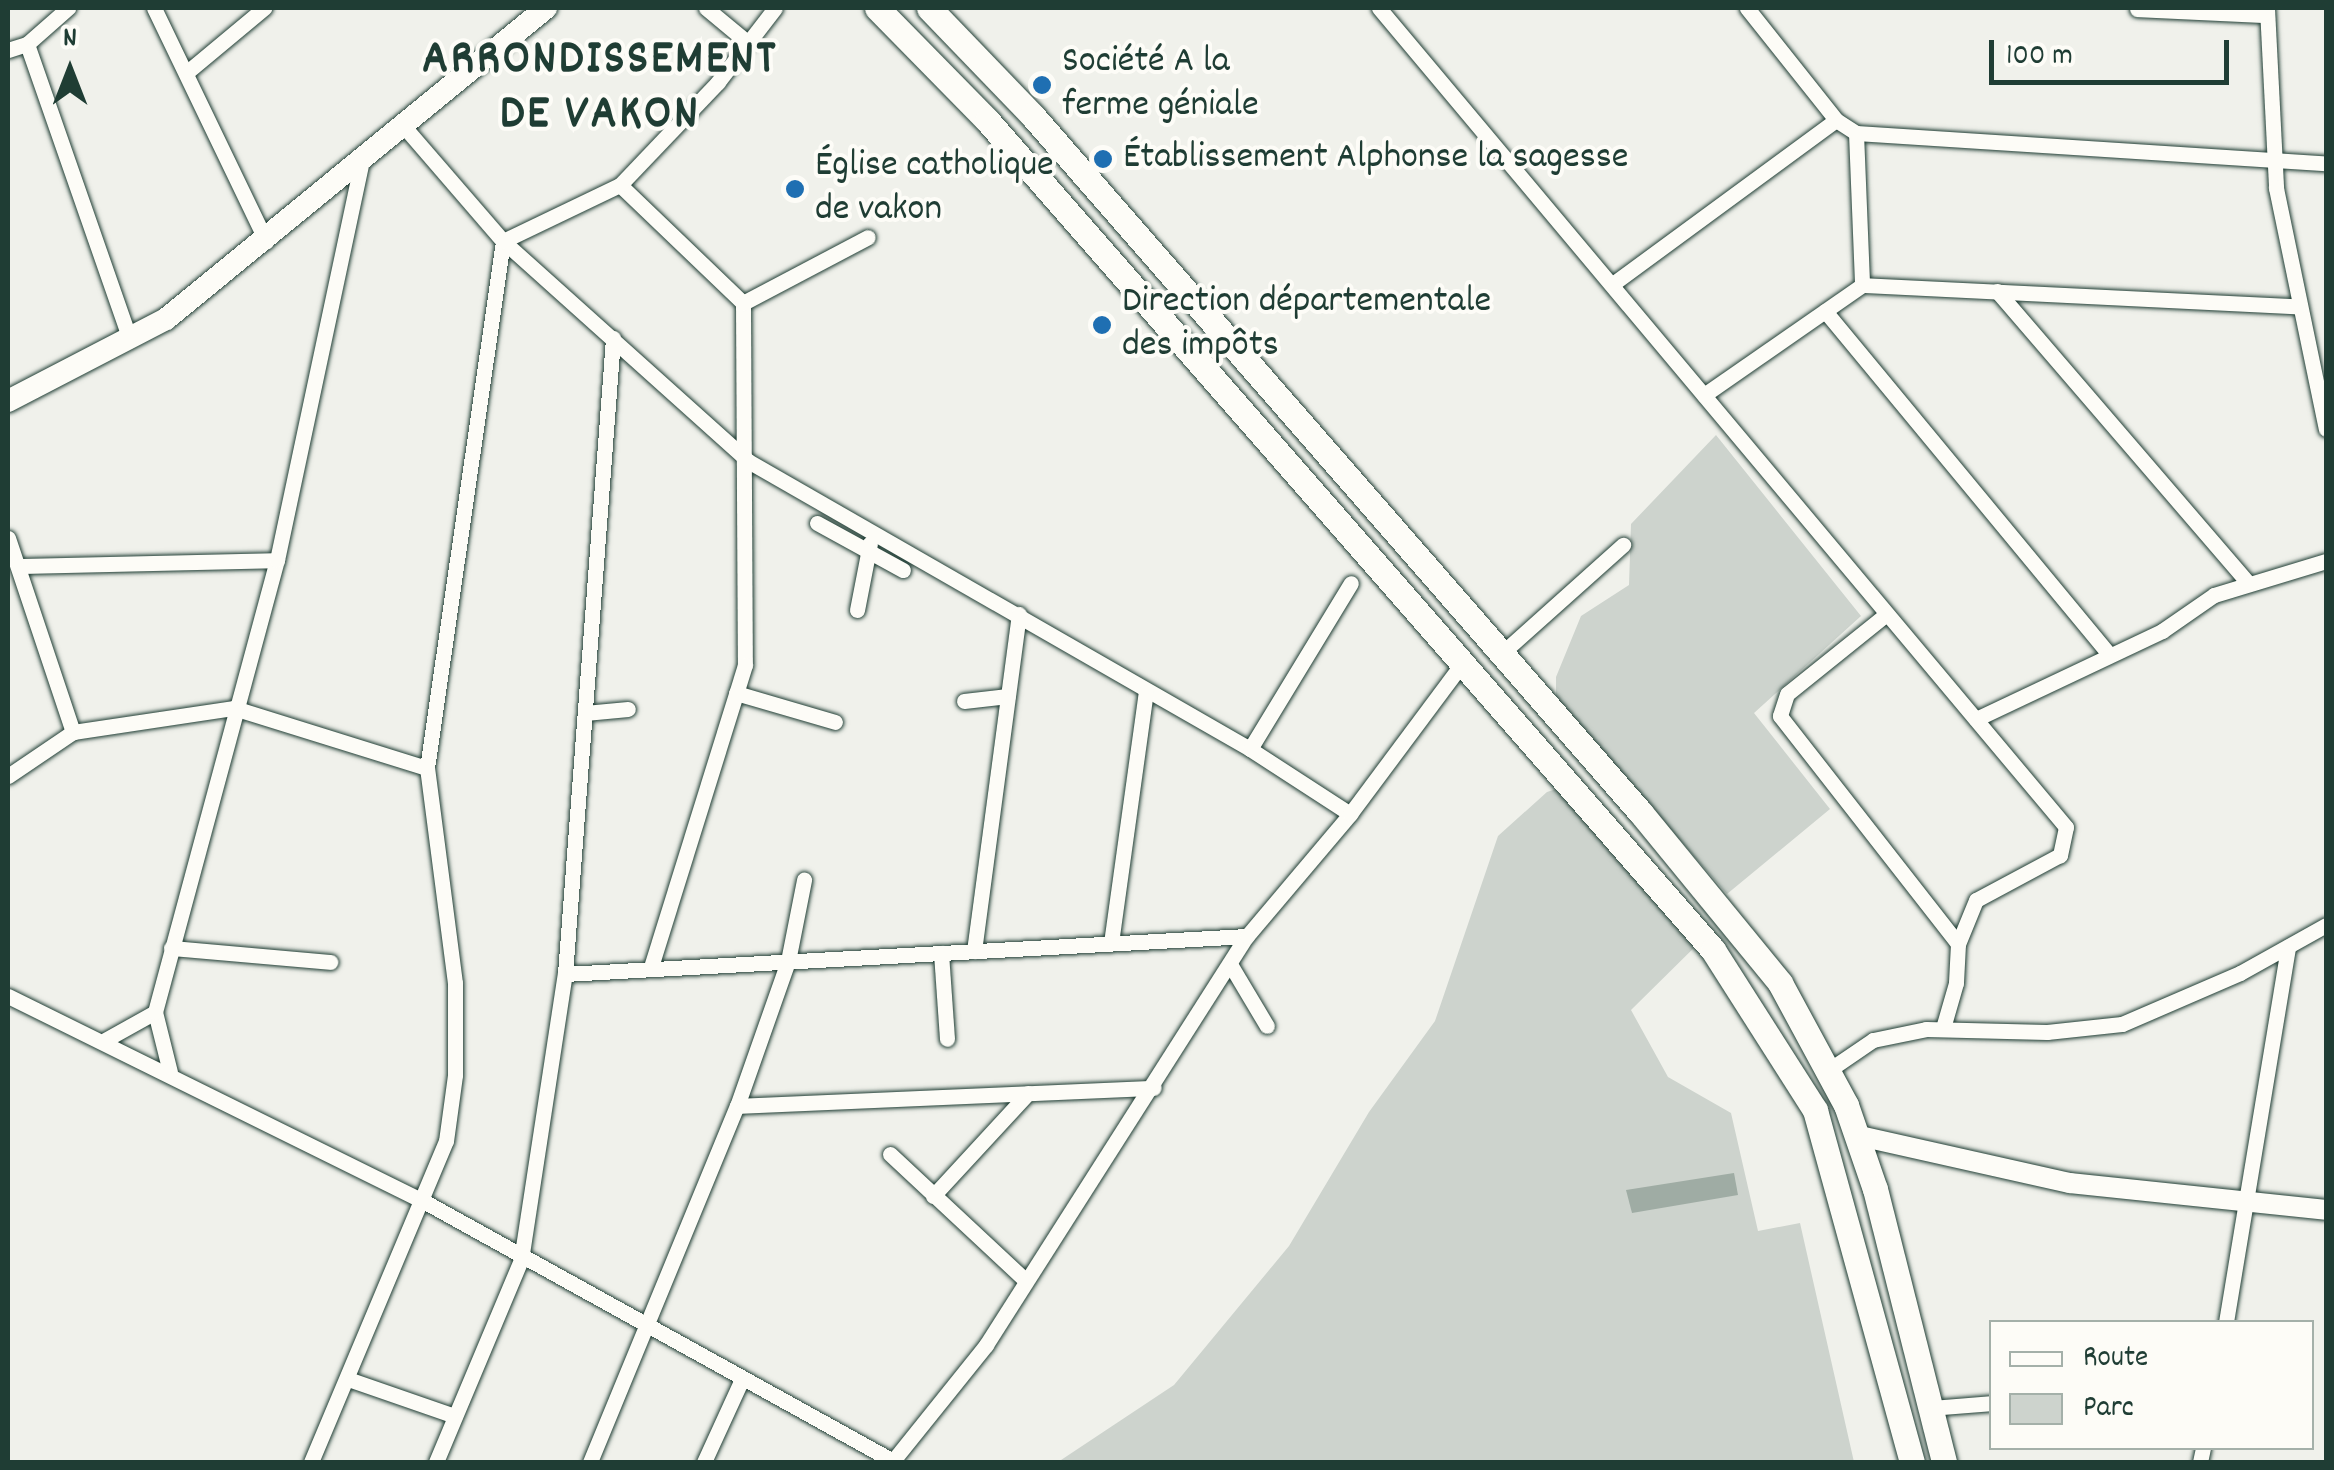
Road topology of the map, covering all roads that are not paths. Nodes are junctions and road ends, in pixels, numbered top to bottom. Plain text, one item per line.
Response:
1 (68, 8) edge
2 (154, 8) edge
3 (264, 8) edge
4 (543, 8) edge
5 (706, 8) edge
6 (776, 8) edge
7 (877, 8) edge
8 (929, 8) edge
9 (1379, 8) edge
10 (1747, 8) edge
11 (2138, 9) edge
12 (2267, 11) edge
13 (747, 42) junction
14 (27, 44) junction
15 (8, 50) edge
16 (186, 73) junction
17 (1836, 120) junction
18 (401, 123) junction
19 (1856, 133) junction
20 (362, 154) junction
21 (2273, 160) junction
22 (2326, 163) edge
23 (620, 186) junction
24 (868, 237) dead end
25 (266, 241) junction
26 (503, 241) junction
27 (1614, 282) junction
28 (1862, 285) junction
29 (1997, 291) junction
30 (743, 303) junction
31 (2297, 306) junction
32 (1825, 311) junction
33 (612, 338) junction
34 (130, 340) junction
35 (1704, 395) junction
36 (8, 401) edge
37 (2326, 430) edge
38 (748, 461) junction
39 (817, 523) dead end
40 (872, 534) junction
41 (8, 538) edge
42 (1623, 546) dead end
43 (868, 551) junction
44 (277, 560) junction
45 (2326, 561) edge
46 (18, 566) junction
47 (903, 570) dead end
48 (2246, 582) junction
49 (1352, 583) dead end
50 (856, 610) dead end
51 (1019, 614) junction
52 (1884, 616) junction
53 (2108, 652) junction
54 (1501, 654) junction
55 (1462, 664) junction
56 (1146, 692) junction
57 (736, 693) junction
58 (1008, 696) junction
59 (964, 701) dead end
60 (234, 708) junction
61 (628, 709) dead end
62 (585, 713) junction
63 (1976, 718) junction
64 (835, 722) dead end
65 (73, 732) junction
66 (1250, 749) junction
67 (427, 768) junction
68 (8, 776) edge
69 (1350, 814) junction
70 (804, 880) dead end
71 (2326, 925) edge
72 (1247, 936) junction
73 (1111, 943) junction
74 (1958, 944) junction
75 (2288, 947) junction
76 (171, 948) junction
77 (974, 951) junction
78 (941, 953) junction
79 (330, 962) dead end
80 (788, 962) junction
81 (1230, 964) junction
82 (651, 966) junction
83 (565, 974) junction
84 (8, 996) edge
85 (155, 1012) junction
86 (1267, 1026) dead end
87 (1943, 1028) junction
88 (947, 1039) dead end
89 (105, 1040) junction
90 (1830, 1070) junction
91 (170, 1072) junction
92 (1154, 1088) junction
93 (1028, 1093) junction
94 (736, 1106) junction
95 (1854, 1134) junction
96 (890, 1154) dead end
97 (933, 1196) junction
98 (425, 1202) junction
99 (2249, 1204) junction
100 (2326, 1210) edge
101 (522, 1260) junction
102 (1025, 1280) junction
103 (2226, 1320) edge
104 (646, 1328) junction
105 (348, 1379) junction
106 (741, 1381) junction
107 (1989, 1403) edge
108 (1930, 1408) junction
109 (455, 1416) junction
110 (311, 1462) edge
111 (436, 1462) edge
112 (590, 1462) edge
113 (704, 1462) edge
114 (893, 1462) edge
115 (1912, 1462) edge
116 (1944, 1462) edge

1 - 14 street
2 - 16 street
3 - 16 street
4 - 18 main road
5 - 13 street
6 - 13 street
7 - 55 highway
8 - 54 highway
9 - 27 street
10 - 17 street
11 - 12 street
12 - 21 street
13 - 23 street
14 - 15 street
14 - 34 street
16 - 25 street
17 - 19 street
17 - 27 street
18 - 20 main road
18 - 26 street
19 - 21 street
19 - 28 street
20 - 25 main road
20 - 44 street
21 - 22 street
21 - 31 street
23 - 26 street
23 - 30 street
24 - 30 street
25 - 34 main road
26 - 33 street
26 - 67 street
27 - 35 street
28 - 29 street
28 - 32 street
29 - 31 street
29 - 48 street
30 - 38 street
31 - 37 street
32 - 35 street
32 - 53 street
33 - 38 street
33 - 62 street
34 - 36 main road
35 - 52 street
38 - 40 street
38 - 57 street
39 - 43 street
40 - 43 street
40 - 51 street
41 - 46 street
42 - 54 street
43 - 47 street
43 - 50 street
44 - 46 street
44 - 60 street
45 - 48 street
46 - 65 street
48 - 53 street
49 - 66 street
51 - 56 street
51 - 58 street
52 - 63 street
52 - 74 street
53 - 63 street
54 - 90 highway
55 - 69 street
55 - 115 highway
56 - 66 street
56 - 73 street
57 - 64 street
57 - 82 street
58 - 59 street
58 - 77 street
60 - 65 street
60 - 67 street
60 - 76 street
61 - 62 street
62 - 83 street
63 - 74 street
65 - 68 street
66 - 69 street
67 - 98 street
69 - 72 street
70 - 80 street
71 - 75 street
72 - 73 street
72 - 81 street
73 - 77 street
74 - 87 street
75 - 87 street
75 - 99 street
76 - 79 street
76 - 85 street
77 - 78 street
78 - 80 street
78 - 88 street
80 - 82 street
80 - 94 street
81 - 86 street
81 - 92 street
82 - 83 street
83 - 101 street
84 - 89 street
85 - 89 street
85 - 91 street
87 - 90 street
89 - 91 street
90 - 95 highway
91 - 98 street
92 - 93 street
92 - 102 street
93 - 94 street
93 - 97 street
94 - 104 street
95 - 99 street
95 - 108 highway
96 - 97 street
97 - 102 street
98 - 101 street
98 - 105 street
99 - 100 street
99 - 103 street
101 - 104 street
101 - 109 street
102 - 114 street
104 - 106 street
104 - 112 street
105 - 109 street
105 - 110 street
106 - 113 street
106 - 114 street
107 - 108 street
108 - 116 highway
109 - 111 street

